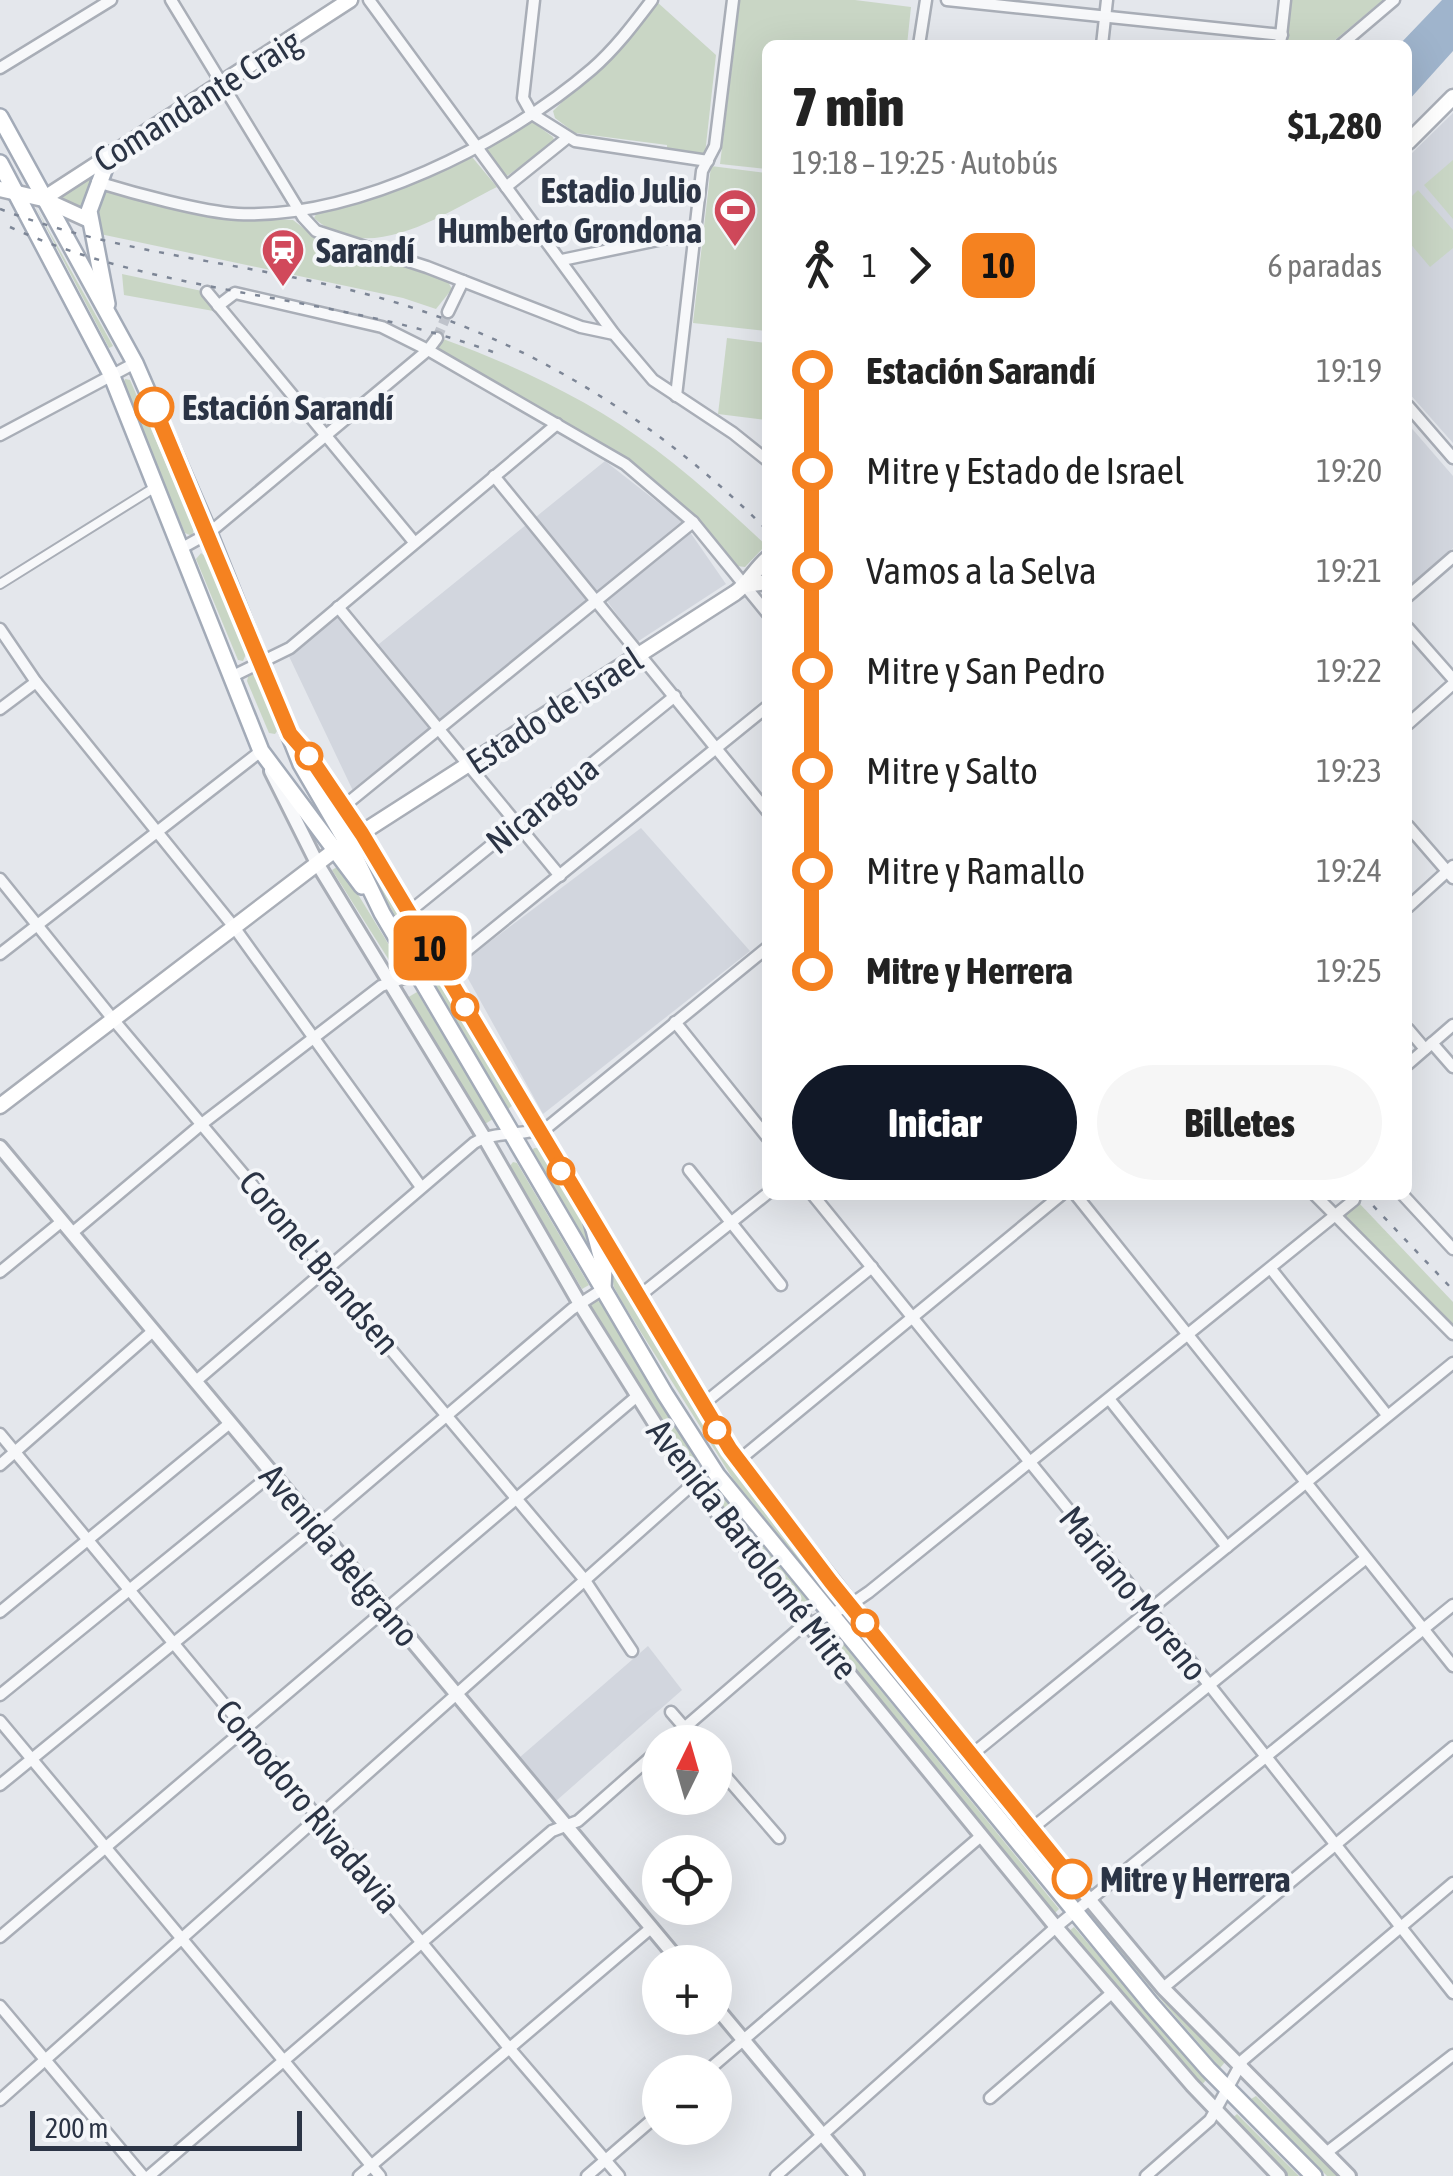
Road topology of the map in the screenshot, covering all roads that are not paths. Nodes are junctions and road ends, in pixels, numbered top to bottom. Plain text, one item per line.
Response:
1 (112, 0) edge
2 (171, 0) edge
3 (350, 0) edge
4 (370, 0) edge
5 (534, 0) edge
6 (652, 0) edge
7 (733, 0) edge
8 (926, 0) edge
9 (947, 0) edge
10 (1107, 0) edge
11 (1285, 0) edge
12 (1394, 0) edge
13 (974, 2) edge
14 (1015, 4) edge
15 (1057, 6) edge
16 (1105, 18) junction
17 (920, 40) edge
18 (1103, 40) edge
19 (1281, 40) edge
20 (1347, 40) edge
21 (0, 68) edge
22 (224, 83) junction
23 (1453, 97) edge
24 (532, 114) junction
25 (0, 117) edge
26 (567, 138) junction
27 (1412, 138) edge
28 (477, 147) junction
29 (110, 154) junction
30 (708, 160) junction
31 (0, 163) edge
32 (97, 182) junction
33 (506, 187) junction
34 (5, 188) edge
35 (42, 199) junction
36 (300, 209) junction
37 (89, 220) junction
38 (696, 232) junction
39 (562, 260) junction
40 (463, 281) junction
41 (207, 292) dead end
42 (218, 306) junction
43 (448, 312) tunnel mouth
44 (109, 318) junction
45 (614, 334) junction
46 (437, 338) tunnel mouth
47 (428, 350) junction
48 (134, 362) junction
49 (112, 374) junction
50 (676, 396) junction
51 (1412, 411) edge
52 (557, 424) junction
53 (0, 435) edge
54 (326, 437) junction
55 (762, 454) edge
56 (1453, 458) edge
57 (494, 476) junction
58 (158, 486) junction
59 (693, 522) junction
60 (208, 532) junction
61 (414, 542) junction
62 (182, 548) junction
63 (1453, 557) edge
64 (762, 564) edge
65 (762, 583) edge
66 (0, 584) edge
67 (746, 586) junction
68 (1412, 593) edge
69 (596, 600) junction
70 (762, 606) edge
71 (338, 607) junction
72 (0, 628) edge
73 (1412, 633) edge
74 (641, 654) junction
75 (260, 664) junction
76 (232, 676) junction
77 (36, 682) junction
78 (1453, 682) edge
79 (675, 696) junction
80 (0, 709) edge
81 (762, 711) edge
82 (1412, 720) edge
83 (440, 728) junction
84 (290, 734) junction
85 (717, 748) junction
86 (261, 750) junction
87 (302, 764) junction
88 (468, 765) junction
89 (762, 804) edge
90 (344, 806) junction
91 (518, 825) junction
92 (1412, 830) edge
93 (159, 831) junction
94 (362, 834) junction
95 (340, 847) junction
96 (318, 863) junction
97 (1451, 872) edge
98 (560, 876) junction
99 (0, 879) edge
100 (1412, 904) edge
101 (408, 912) junction
102 (38, 926) junction
103 (234, 927) junction
104 (762, 952) edge
105 (0, 954) edge
106 (442, 968) junction
107 (420, 975) junction
108 (390, 982) junction
109 (112, 1018) junction
110 (675, 1022) junction
111 (1453, 1026) edge
112 (1412, 1032) edge
113 (315, 1036) junction
114 (1429, 1046) junction
115 (1412, 1061) edge
116 (1453, 1067) edge
117 (0, 1106) edge
118 (203, 1123) junction
119 (762, 1131) edge
120 (537, 1132) junction
121 (511, 1135) junction
122 (484, 1138) junction
123 (0, 1147) edge
124 (688, 1170) dead end
125 (421, 1187) junction
126 (762, 1199) edge
127 (817, 1200) edge
128 (1055, 1200) edge
129 (1080, 1200) edge
130 (1321, 1200) edge
131 (1354, 1200) dead end
132 (1408, 1200) edge
133 (1335, 1215) junction
134 (61, 1222) junction
135 (592, 1222) junction
136 (730, 1224) junction
137 (72, 1234) junction
138 (1453, 1249) edge
139 (872, 1268) junction
140 (1272, 1269) junction
141 (326, 1270) junction
142 (0, 1272) edge
143 (781, 1285) dead end
144 (603, 1288) junction
145 (638, 1297) junction
146 (580, 1304) junction
147 (911, 1317) junction
148 (153, 1331) junction
149 (1453, 1334) edge
150 (1188, 1336) junction
151 (1453, 1363) edge
152 (196, 1380) junction
153 (636, 1397) junction
154 (1110, 1400) junction
155 (702, 1405) junction
156 (447, 1414) junction
157 (1387, 1416) junction
158 (230, 1423) junction
159 (0, 1434) edge
160 (16, 1452) junction
161 (738, 1460) junction
162 (1030, 1463) junction
163 (0, 1465) edge
164 (272, 1474) junction
165 (693, 1484) junction
166 (1305, 1484) junction
167 (515, 1498) junction
168 (316, 1526) junction
169 (90, 1539) junction
170 (1227, 1547) junction
171 (1365, 1559) junction
172 (584, 1579) junction
173 (130, 1589) junction
174 (850, 1605) junction
175 (1453, 1605) edge
176 (386, 1608) junction
177 (1150, 1610) junction
178 (0, 1612) edge
179 (830, 1614) junction
180 (808, 1624) junction
181 (1424, 1629) junction
182 (175, 1643) junction
183 (632, 1651) dead end
184 (1453, 1666) edge
185 (1208, 1685) junction
186 (456, 1694) junction
187 (0, 1695) edge
188 (671, 1712) dead end
189 (0, 1721) edge
190 (682, 1725) edge
191 (688, 1725) edge
192 (244, 1729) junction
193 (1453, 1746) edge
194 (970, 1756) junction
195 (32, 1758) junction
196 (1266, 1758) junction
197 (642, 1765) edge
198 (732, 1784) edge
199 (0, 1785) edge
200 (317, 1818) junction
201 (566, 1827) junction
202 (1030, 1830) junction
203 (981, 1836) junction
204 (779, 1838) dead end
205 (106, 1846) junction
206 (1336, 1846) junction
207 (1453, 1883) edge
208 (1091, 1900) junction
209 (1074, 1913) junction
210 (1056, 1927) junction
211 (651, 1928) junction
212 (1400, 1929) junction
213 (0, 1936) edge
214 (182, 1938) junction
215 (422, 1942) junction
216 (666, 1945) edge
217 (1163, 1988) junction
218 (1113, 1992) junction
219 (1453, 1993) edge
220 (0, 2006) edge
221 (732, 2027) edge
222 (743, 2040) junction
223 (510, 2050) junction
224 (726, 2055) edge
225 (1453, 2055) edge
226 (45, 2059) junction
227 (284, 2060) junction
228 (1238, 2066) junction
229 (1228, 2089) junction
230 (990, 2098) dead end
231 (0, 2100) edge
232 (1216, 2112) junction
233 (642, 2128) edge
234 (823, 2135) junction
235 (1326, 2153) junction
236 (606, 2160) junction
237 (372, 2165) junction
238 (146, 2176) edge
239 (359, 2176) edge
240 (380, 2176) edge
241 (588, 2176) edge
242 (619, 2176) edge
243 (776, 2176) edge
244 (857, 2176) edge
245 (1146, 2176) edge
246 (1279, 2176) edge
247 (1314, 2176) edge
248 (1349, 2176) edge

1 - 21 street
2 - 22 street
3 - 22 main road, Comandante Craig
4 - 28 street
5 - 24 street
6 - 24 street
7 - 30 street
8 - 17 street
9 - 13 street
10 - 16 street
11 - 19 street
12 - 20 street
13 - 14 street
14 - 15 street
15 - 16 street
16 - 18 street
16 - 19 street
22 - 29 main road, Comandante Craig
22 - 36 street
23 - 27 main road
24 - 26 street
24 - 28 street
25 - 35 main road, Avenida Bartolomé Mitre
26 - 30 street
26 - 33 street
28 - 33 street
28 - 36 street
29 - 32 main road
29 - 35 main road, Comandante Craig
30 - 38 street
31 - 34 main road, Avenida Bartolomé Mitre
32 - 36 street
32 - 37 main road
33 - 39 street
34 - 35 main road
34 - 49 main road, Avenida Bartolomé Mitre
35 - 37 main road
35 - 44 main road, Avenida Bartolomé Mitre
36 - 40 street
37 - 44 main road
38 - 39 street
38 - 50 street
39 - 45 street
40 - 43 street
40 - 45 street
41 - 42 street
42 - 47 street
42 - 54 street
44 - 48 main road, Avenida Bartolomé Mitre
45 - 50 street
46 - 47 street
47 - 52 street
47 - 54 street
48 - 49 street
48 - 60 main road, Avenida Bartolomé Mitre
49 - 53 street
49 - 58 main road, Avenida Bartolomé Mitre
50 - 55 street
51 - 56 street
52 - 57 street
52 - 59 street
54 - 60 street
54 - 61 street
57 - 61 street
57 - 69 street
58 - 62 main road, Avenida Bartolomé Mitre
58 - 66 street
59 - 67 street
59 - 69 street
60 - 62 street
60 - 75 main road, Avenida Bartolomé Mitre
61 - 71 street
62 - 76 main road, Avenida Bartolomé Mitre
63 - 68 street
64 - 67 main road, Estado de Israel
65 - 67 main road, Estado de Israel
67 - 70 street
67 - 74 main road, Estado de Israel
69 - 74 street
69 - 83 street
71 - 75 street
71 - 83 street
72 - 77 street
73 - 78 street
74 - 79 street
74 - 88 main road, Estado de Israel
75 - 76 street
75 - 84 main road, Avenida Bartolomé Mitre
76 - 86 main road, Avenida Bartolomé Mitre
77 - 80 street
77 - 93 street
78 - 82 street
79 - 85 street
79 - 91 street, Nicaragua
81 - 85 street
83 - 88 street
83 - 90 street
84 - 87 main road, Avenida Bartolomé Mitre
84 - 90 street, Avenida Bartolomé Mitre
85 - 89 street
85 - 98 street
86 - 87 main road
86 - 93 street
86 - 95 main road, Avenida Bartolomé Mitre
86 - 96 street, Avenida Bartolomé Mitre
87 - 95 main road, Avenida Bartolomé Mitre
88 - 91 street
88 - 94 main road, Estado de Israel
90 - 94 street, Avenida Bartolomé Mitre
91 - 98 street
91 - 101 street, Nicaragua
92 - 97 street
93 - 102 street
93 - 103 street
94 - 95 main road, Estado de Israel
94 - 101 street, Avenida Bartolomé Mitre
95 - 96 main road, Estado de Israel
95 - 107 main road, Avenida Bartolomé Mitre
96 - 103 main road, Estado de Israel
96 - 108 street, Avenida Bartolomé Mitre
97 - 100 street
98 - 106 street
99 - 102 street, Coronel Brandsen
101 - 106 street, Avenida Bartolomé Mitre
102 - 105 street
102 - 109 street, Coronel Brandsen
103 - 109 main road, Estado de Israel
103 - 113 street
104 - 110 street
106 - 107 street
106 - 120 street, Avenida Bartolomé Mitre
107 - 108 street
107 - 121 main road, Avenida Bartolomé Mitre
108 - 113 street
108 - 122 street, Avenida Bartolomé Mitre
109 - 117 main road, Estado de Israel
109 - 118 street, Coronel Brandsen
110 - 119 street
110 - 120 street
111 - 114 street
112 - 114 street
113 - 118 street
113 - 125 street
114 - 115 street
114 - 116 street
118 - 137 street
118 - 141 street, Coronel Brandsen
120 - 121 street
120 - 135 street, Avenida Bartolomé Mitre
121 - 122 street
121 - 144 main road, Avenida Bartolomé Mitre
122 - 125 street
122 - 146 street, Avenida Bartolomé Mitre
123 - 134 street, Avenida Belgrano
124 - 136 street
125 - 141 street
126 - 136 street
127 - 139 street, Mariano Moreno
128 - 147 street
129 - 150 street
130 - 133 street
131 - 133 street
132 - 138 street
133 - 140 street
133 - 149 street
134 - 137 street, Avenida Belgrano
134 - 142 street
135 - 144 main road
135 - 145 street, Avenida Bartolomé Mitre
136 - 143 street
136 - 145 street
137 - 148 street, Avenida Belgrano
139 - 147 street, Mariano Moreno
139 - 155 street
140 - 150 street
140 - 157 street
141 - 152 street
141 - 156 street, Coronel Brandsen
144 - 146 street
144 - 179 main road, Avenida Bartolomé Mitre
145 - 155 street, Avenida Bartolomé Mitre
146 - 153 street, Avenida Bartolomé Mitre
146 - 156 street
147 - 161 street
147 - 162 street, Mariano Moreno
148 - 152 street, Avenida Belgrano
148 - 160 street
150 - 154 street
150 - 166 street
151 - 157 street
152 - 158 street, Avenida Belgrano
153 - 165 street, Avenida Bartolomé Mitre
153 - 167 street
154 - 162 street
154 - 170 street
155 - 161 street, Avenida Bartolomé Mitre
156 - 167 street, Coronel Brandsen
156 - 168 street
157 - 166 street
158 - 164 street, Avenida Belgrano
158 - 169 street
159 - 160 street, Comodoro Rivadavia
160 - 163 street
160 - 169 street, Comodoro Rivadavia
161 - 174 street, Avenida Bartolomé Mitre
162 - 174 street
162 - 177 street, Mariano Moreno
164 - 168 street, Avenida Belgrano
164 - 173 street
165 - 172 street
165 - 180 street, Avenida Bartolomé Mitre
166 - 170 street
166 - 171 street
167 - 172 street, Coronel Brandsen
167 - 176 street
168 - 176 street, Avenida Belgrano
168 - 182 street
169 - 173 street, Comodoro Rivadavia
169 - 178 street
170 - 177 street
171 - 181 street
171 - 185 street
172 - 183 street, Coronel Brandsen
172 - 186 street
173 - 182 street, Comodoro Rivadavia
173 - 187 street
174 - 179 street
174 - 194 street, Avenida Bartolomé Mitre
175 - 181 street
176 - 186 street, Avenida Belgrano
176 - 192 street
177 - 185 street, Mariano Moreno
177 - 194 street
179 - 180 street
179 - 209 main road, Avenida Bartolomé Mitre
180 - 191 street
180 - 203 street, Avenida Bartolomé Mitre
181 - 184 street
181 - 196 street
182 - 192 street, Comodoro Rivadavia
182 - 195 street
185 - 196 street, Mariano Moreno
185 - 202 street
186 - 200 street
186 - 201 street, Avenida Belgrano
188 - 190 street
189 - 195 street
192 - 200 street, Comodoro Rivadavia
192 - 205 street
193 - 206 street
194 - 202 street, Avenida Bartolomé Mitre
195 - 199 street
195 - 205 street
196 - 206 street, Mariano Moreno
196 - 208 street
197 - 201 street
198 - 204 street
200 - 214 street
200 - 215 street, Comodoro Rivadavia
201 - 211 street, Avenida Belgrano
201 - 215 street
202 - 208 street, Avenida Bartolomé Mitre
203 - 210 street, Avenida Bartolomé Mitre
203 - 222 street
205 - 213 street
205 - 214 street
206 - 212 street, Mariano Moreno
206 - 217 street
207 - 212 street
208 - 209 street
208 - 217 street, Avenida Bartolomé Mitre
209 - 210 street
209 - 229 main road, Avenida Bartolomé Mitre
210 - 218 street, Avenida Bartolomé Mitre
210 - 234 street
211 - 216 street, Avenida Belgrano
211 - 223 street
212 - 219 street, Mariano Moreno
212 - 228 street
214 - 226 street
214 - 227 street
215 - 223 street, Comodoro Rivadavia
215 - 227 street
217 - 228 street, Avenida Bartolomé Mitre
218 - 230 street
218 - 232 street, Avenida Bartolomé Mitre
220 - 226 street
221 - 222 street
222 - 224 street
222 - 234 street
223 - 236 street, Comodoro Rivadavia
223 - 237 street
225 - 235 street
226 - 231 street
226 - 238 street
227 - 237 street
227 - 238 street
228 - 229 street
228 - 235 street, Avenida Bartolomé Mitre
229 - 232 street
229 - 247 main road, Avenida Bartolomé Mitre
232 - 245 street
232 - 246 street, Avenida Bartolomé Mitre
233 - 236 street
234 - 243 street
234 - 244 street
235 - 248 street, Avenida Bartolomé Mitre
236 - 241 street
236 - 242 street, Comodoro Rivadavia
237 - 239 street
237 - 240 street

